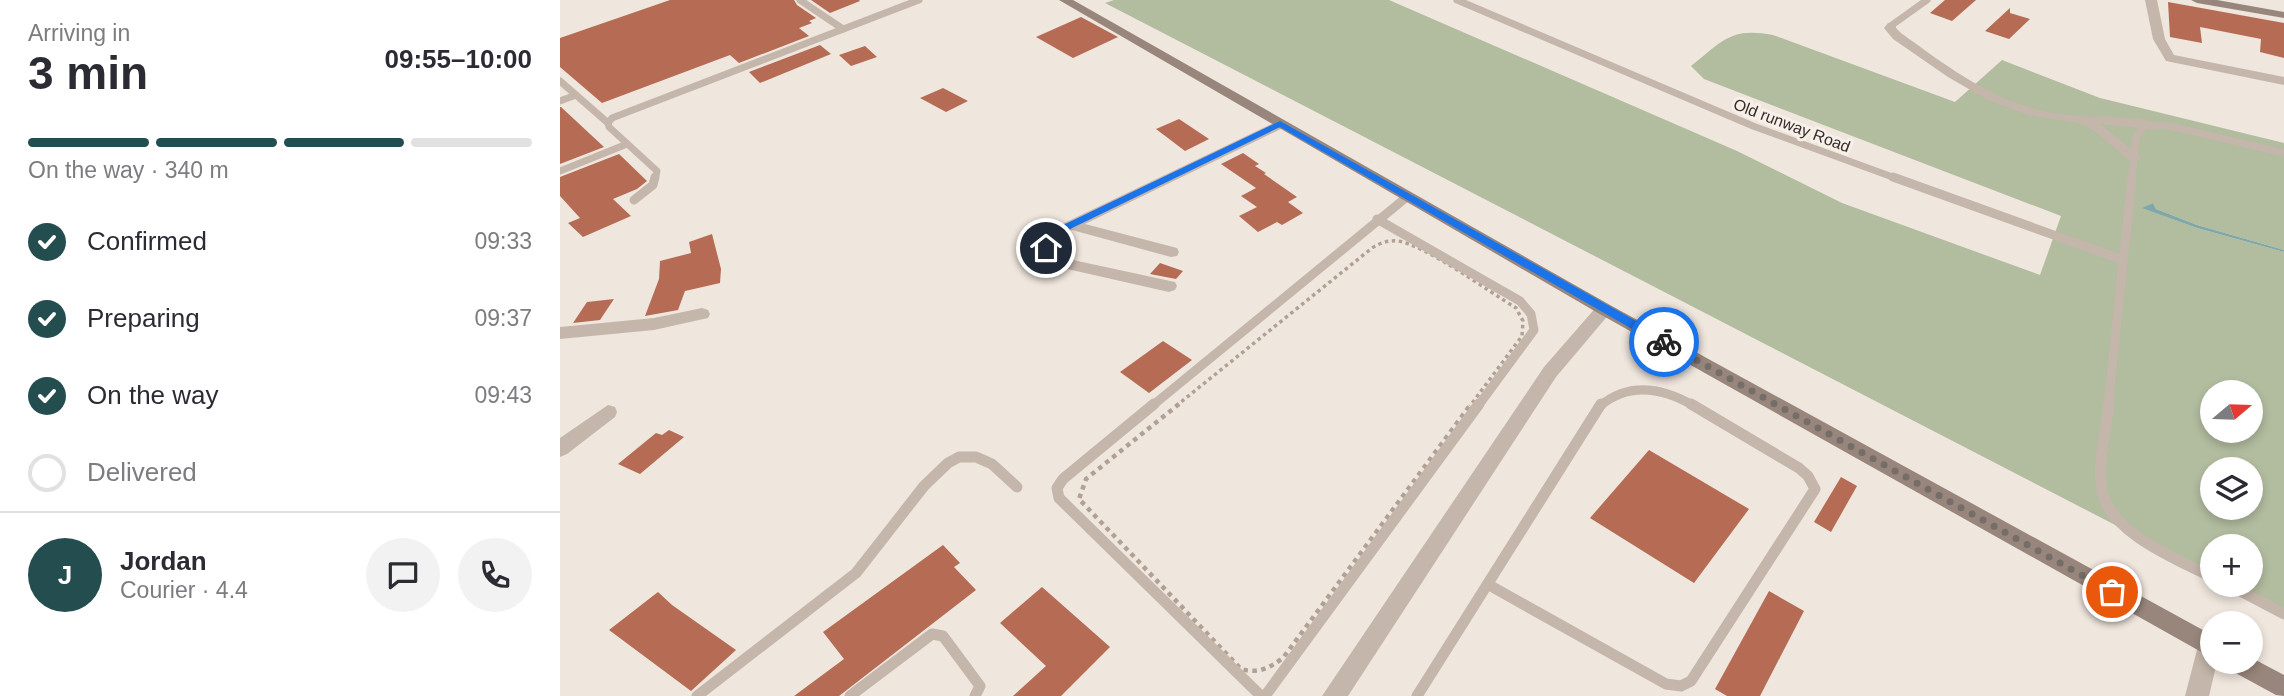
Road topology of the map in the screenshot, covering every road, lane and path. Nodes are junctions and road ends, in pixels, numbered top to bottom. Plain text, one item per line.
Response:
1 (800, 0) edge
2 (919, 0) edge
3 (1457, 0) edge
4 (1927, 0) edge
5 (2151, 0) edge
6 (2197, 0) edge
7 (1071, 1) edge
8 (2284, 15) edge
9 (1892, 25) joint
10 (843, 29) junction
11 (560, 81) edge
12 (2284, 81) edge
13 (576, 96) junction
14 (560, 101) edge
15 (2082, 120) junction
16 (608, 123) junction
17 (1280, 124) junction
18 (2150, 125) junction
19 (628, 144) junction
20 (2284, 153) edge
21 (2134, 157) junction
22 (560, 171) edge
23 (1408, 196) junction
24 (634, 200) dead end
25 (1377, 219) junction
26 (1074, 226) junction
27 (1171, 252) dead end
28 (2123, 260) junction
29 (1169, 286) dead end
30 (1517, 308) joint
31 (1604, 309) junction
32 (702, 314) dead end
33 (560, 333) edge
34 (608, 412) dead end
35 (560, 449) edge
36 (1017, 487) dead end
37 (2200, 570) edge
38 (1489, 585) junction
39 (2252, 597) edge
40 (2284, 614) edge
41 (2200, 640) edge
42 (2203, 674) edge
43 (2260, 674) edge
44 (2284, 687) edge
45 (697, 696) edge
46 (850, 696) edge
47 (975, 696) edge
48 (1263, 696) edge
49 (1334, 696) edge
50 (1417, 696) edge
51 (2197, 696) edge

1 - 10 lane
2 - 10 lane
3 - 28 lane, Old runway Road
4 - 9 lane
5 - 12 street
6 - 8 street
7 - 17 street
9 - 15 street
10 - 16 lane
11 - 13 lane
13 - 14 lane
13 - 16 lane
15 - 18 street
15 - 21 street
16 - 19 lane
17 - 23 street
17 - 26 street
18 - 20 lane
18 - 21 lane
19 - 22 lane
19 - 24 lane
21 - 28 lane
23 - 25 lane
23 - 31 street
25 - 48 lane
25 - 48 lane
26 - 27 street
26 - 29 street
28 - 37 lane
30 - 30 path
31 - 41 street
31 - 49 street
32 - 33 street
34 - 35 street
36 - 45 lane
38 - 38 lane
38 - 50 lane
39 - 40 lane
42 - 51 street
43 - 44 street
46 - 47 lane

